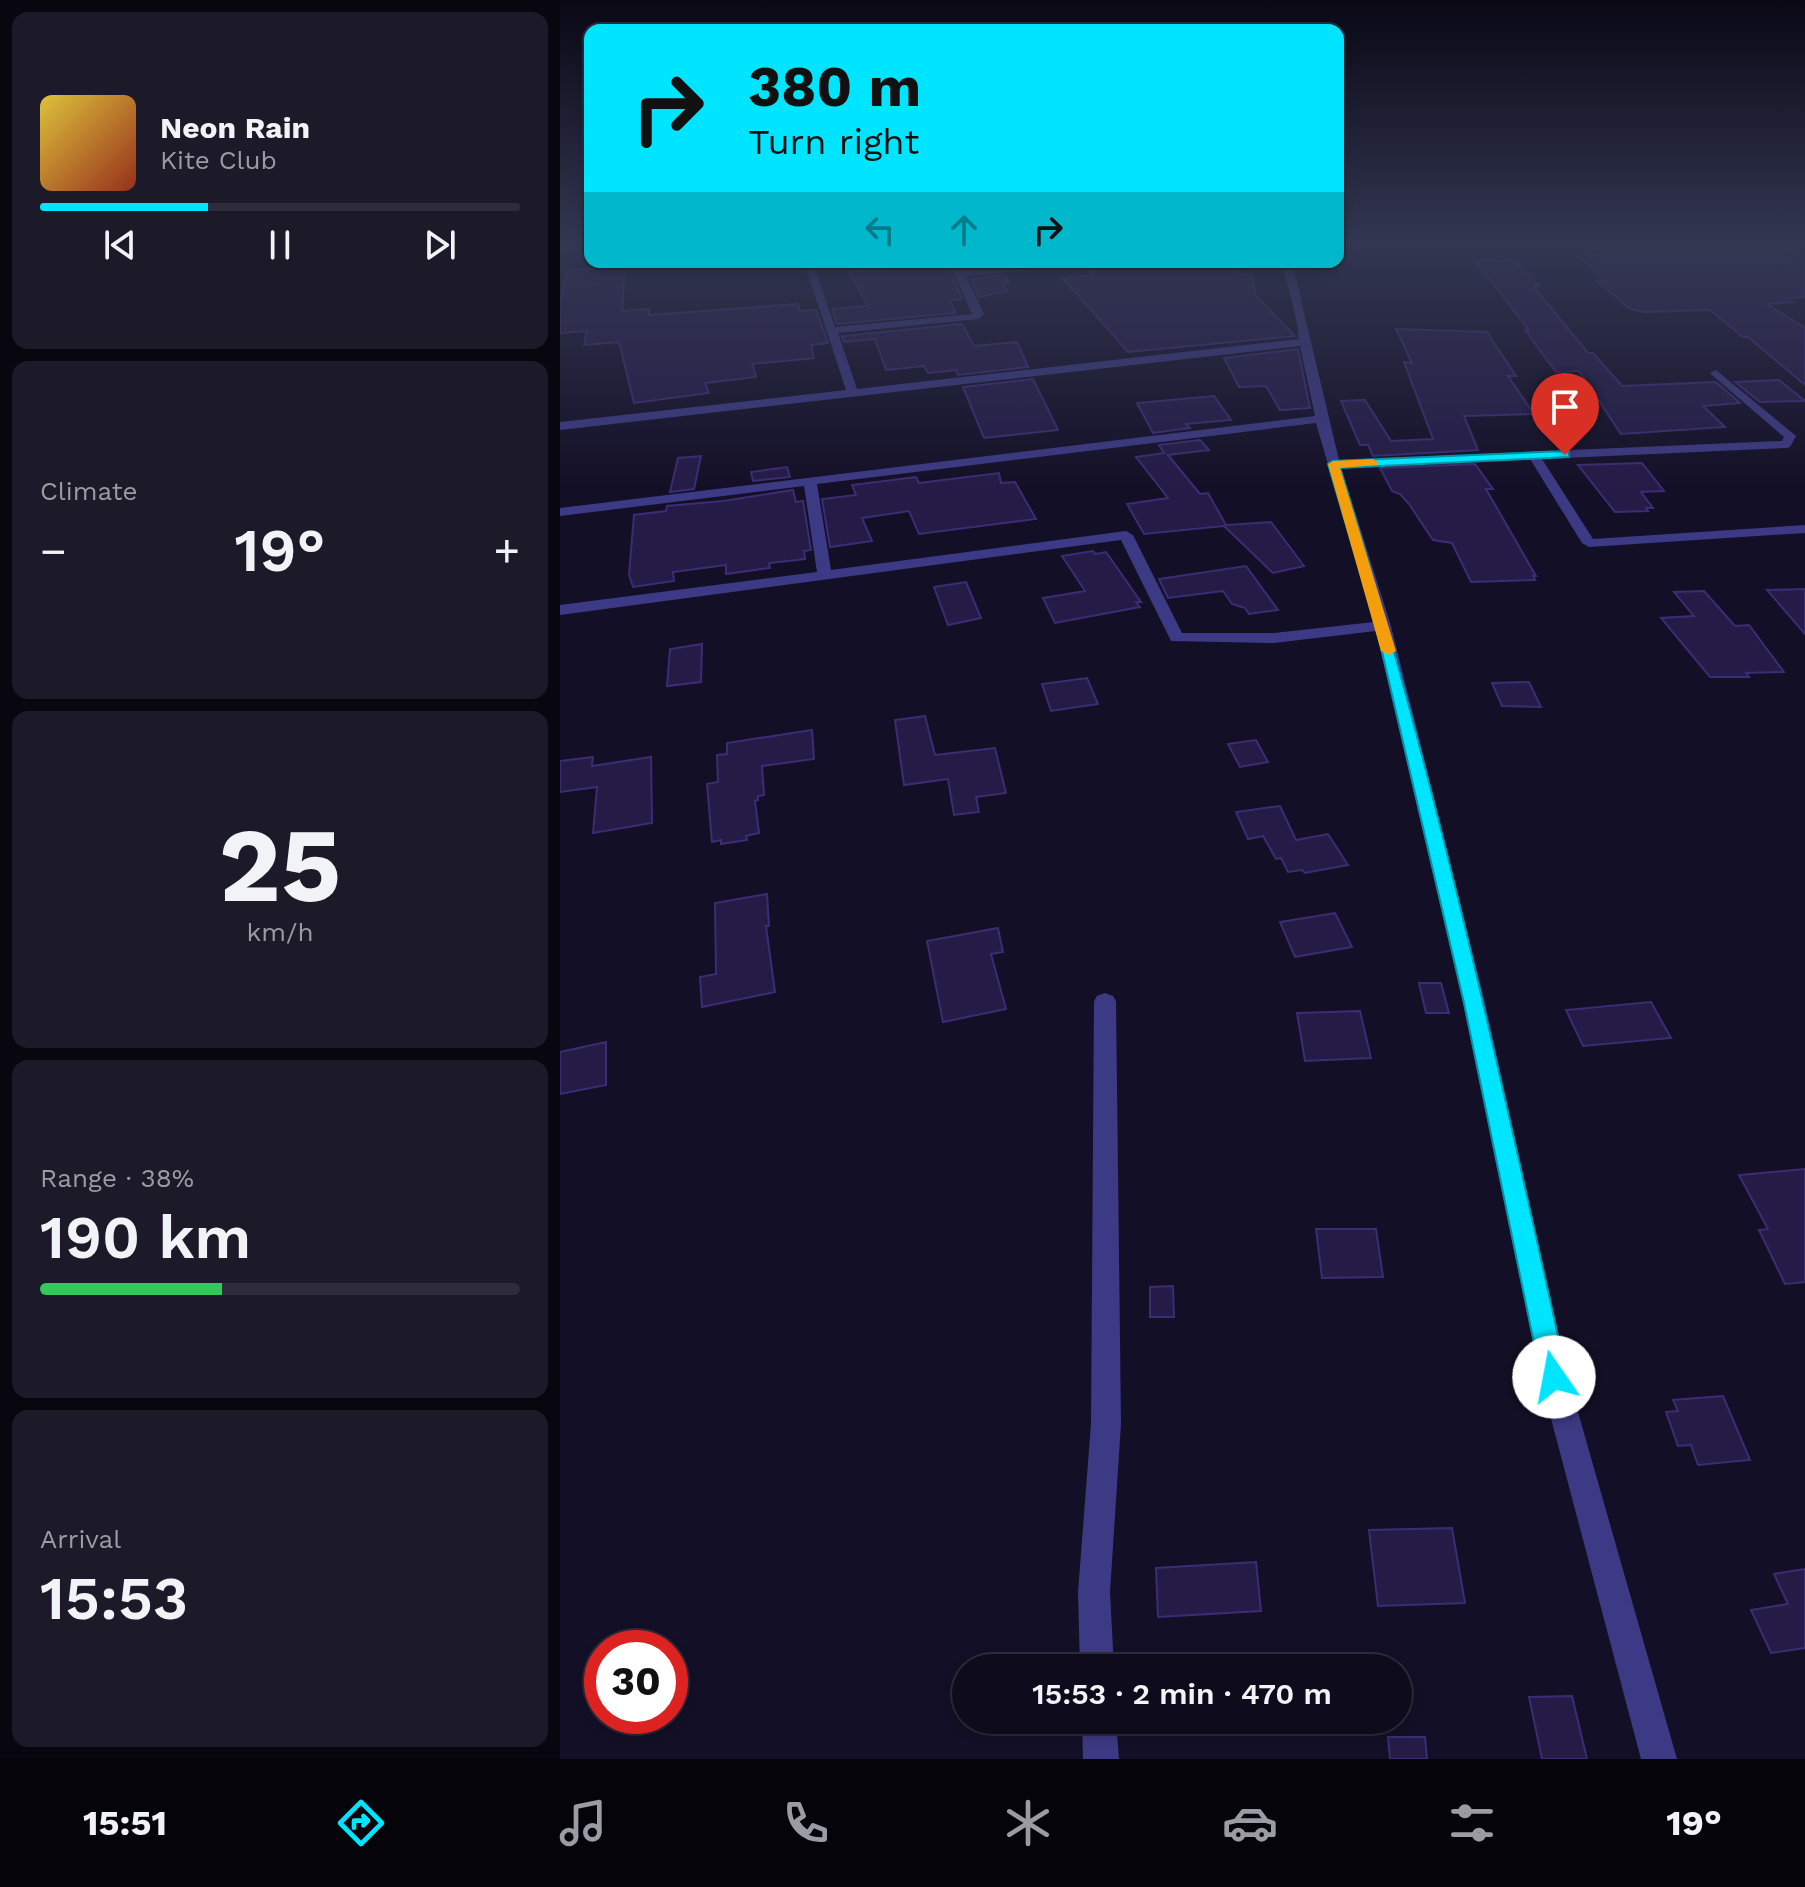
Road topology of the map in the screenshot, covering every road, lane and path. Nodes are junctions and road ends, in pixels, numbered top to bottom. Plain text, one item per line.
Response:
1 (830, 325) edge
2 (886, 325) edge
3 (1303, 325) edge
4 (832, 330) junction
5 (1304, 342) junction
6 (1716, 373) dead end
7 (853, 393) junction
8 (1321, 419) junction
9 (560, 426) edge
10 (1534, 456) junction
11 (1333, 464) junction
12 (810, 480) junction
13 (560, 512) edge
14 (1805, 529) edge
15 (824, 573) junction
16 (560, 610) edge
17 (1383, 626) junction
18 (1105, 1001) dead end
19 (1096, 1654) edge
20 (1100, 1734) edge
21 (1101, 1759) edge
22 (1659, 1759) edge

1 - 4 street
2 - 4 street
3 - 5 street
4 - 7 street
5 - 7 street
5 - 8 street
6 - 10 street
7 - 9 street
8 - 11 street
8 - 12 street
10 - 11 street
10 - 14 street
11 - 17 street
12 - 13 street
12 - 15 street
15 - 16 street
15 - 17 street
17 - 22 street
18 - 19 street
20 - 21 street

